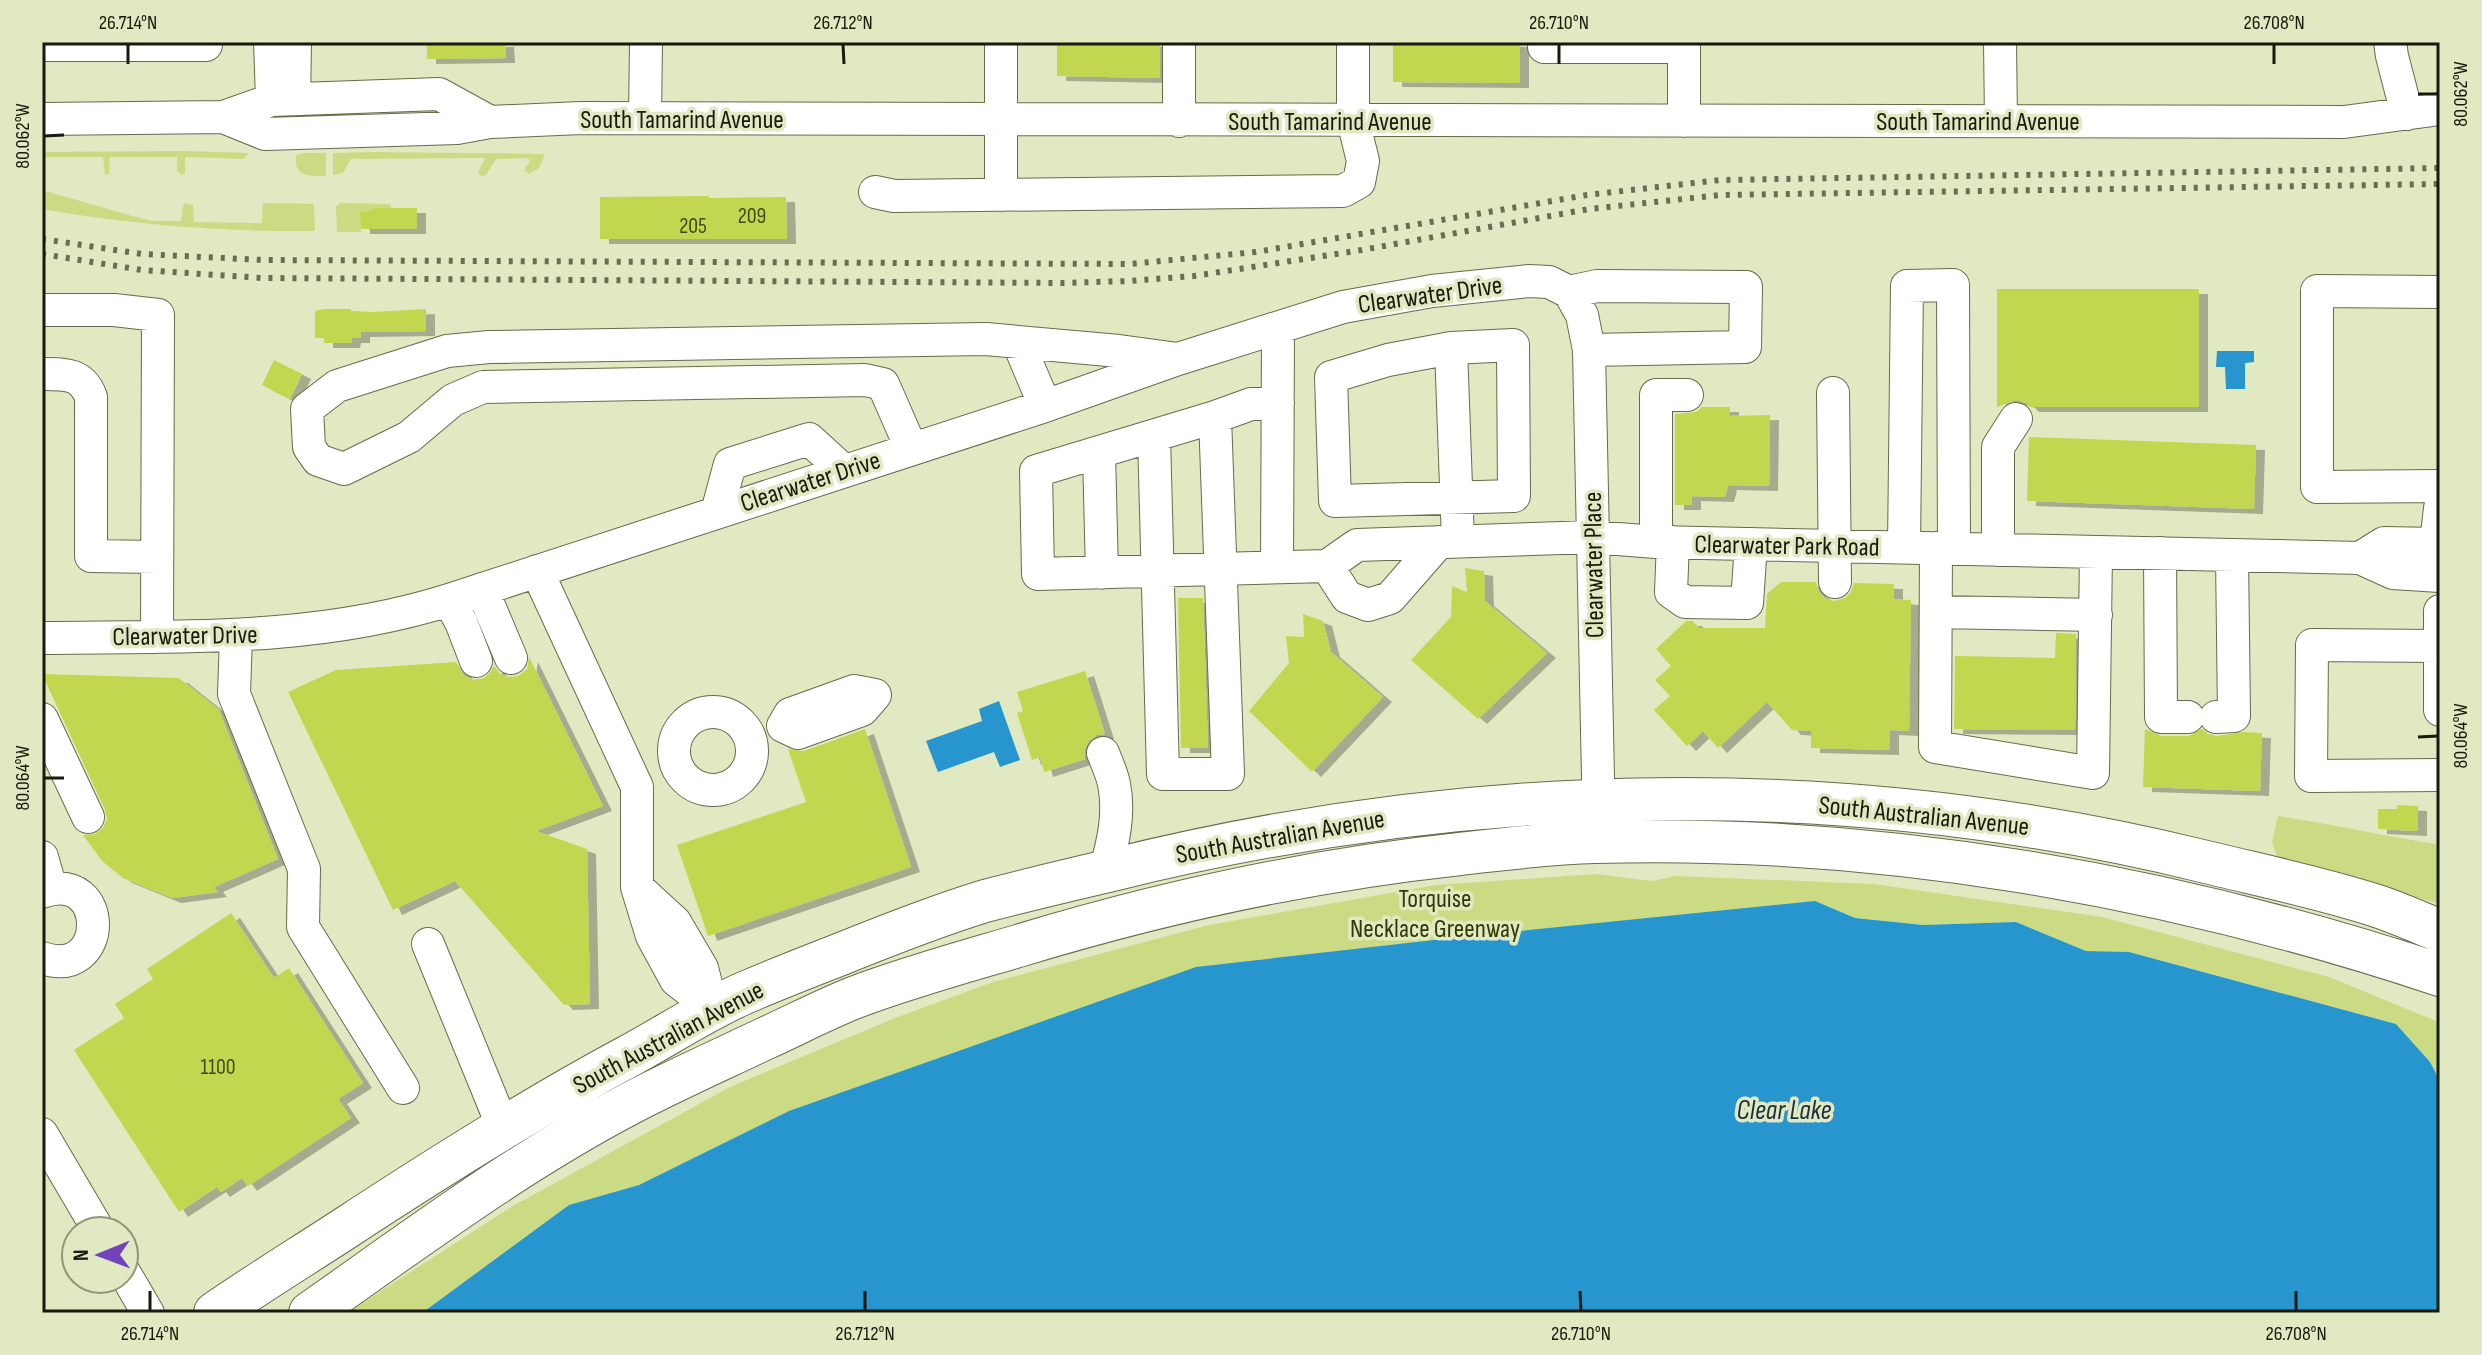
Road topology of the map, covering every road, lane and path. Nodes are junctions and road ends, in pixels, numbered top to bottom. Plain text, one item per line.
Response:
1 (206, 42) edge
2 (270, 42) edge
3 (295, 42) edge
4 (646, 42) edge
5 (1001, 42) edge
6 (1179, 42) edge
7 (1353, 42) edge
8 (2000, 42) edge
9 (2390, 42) edge
10 (42, 45) edge
11 (1684, 45) edge
12 (1544, 47) dead end
13 (364, 97) junction
14 (283, 100) junction
15 (2440, 109) edge
16 (2407, 114) junction
17 (223, 117) junction
18 (645, 118) junction
19 (42, 119) edge
20 (1000, 120) junction
21 (1353, 120) junction
22 (1179, 121) junction
23 (1684, 121) junction
24 (2001, 121) junction
25 (490, 122) junction
26 (287, 133) junction
27 (875, 192) dead end
28 (1001, 195) junction
29 (1569, 292) junction
30 (2440, 292) edge
31 (42, 310) edge
32 (1278, 328) junction
33 (1018, 342) junction
34 (1451, 348) junction
35 (1589, 350) junction
36 (1178, 359) junction
37 (42, 374) edge
38 (1331, 377) junction
39 (1278, 391) junction
40 (1833, 393) dead end
41 (1687, 395) dead end
42 (1045, 406) junction
43 (1215, 417) junction
44 (2016, 419) dead end
45 (1154, 436) junction
46 (911, 448) junction
47 (1099, 453) junction
48 (2440, 486) edge
49 (1456, 498) junction
50 (2440, 508) edge
51 (1592, 537) junction
52 (1449, 542) junction
53 (1665, 542) junction
54 (1751, 544) junction
55 (1835, 546) junction
56 (1904, 547) junction
57 (1945, 548) junction
58 (1998, 550) junction
59 (2096, 552) junction
60 (2160, 553) junction
61 (2232, 555) junction
62 (157, 557) junction
63 (2439, 565) edge
64 (1277, 566) junction
65 (1327, 566) junction
66 (1222, 569) junction
67 (537, 571) junction
68 (1157, 571) junction
69 (1102, 573) junction
70 (1835, 582) dead end
71 (482, 589) junction
72 (449, 600) junction
73 (2440, 611) edge
74 (1936, 612) junction
75 (2096, 615) junction
76 (236, 636) junction
77 (157, 637) junction
78 (42, 638) edge
79 (2440, 646) edge
80 (511, 658) dead end
81 (476, 661) dead end
82 (831, 710) dead end
83 (2440, 710) edge
84 (42, 719) edge
85 (748, 735) junction
86 (1103, 753) dead end
87 (675, 760) junction
88 (2440, 775) edge
89 (633, 777) junction
90 (2440, 786) edge
91 (1599, 799) junction
92 (88, 817) dead end
93 (1598, 842) junction
94 (42, 857) edge
95 (1105, 872) junction
96 (47, 890) edge
97 (2378, 906) junction
98 (2440, 922) edge
99 (2440, 931) edge
100 (428, 944) dead end
101 (2370, 952) junction
102 (42, 958) edge
103 (2440, 975) edge
104 (2440, 1006) edge
105 (712, 1008) junction
106 (729, 1056) junction
107 (403, 1088) dead end
108 (503, 1127) junction
109 (42, 1134) edge
110 (90, 1215) edge
111 (137, 1295) edge
112 (148, 1313) edge
113 (215, 1313) edge
114 (310, 1313) edge

1 - 10 street
2 - 14 street
3 - 14 street
4 - 18 street
5 - 20 street
6 - 22 street
7 - 21 street
8 - 24 street
9 - 16 street
11 - 12 street
11 - 23 street
13 - 14 street
13 - 25 street
13 - 26 street
14 - 17 street
15 - 16 street, South Tamarind Avenue
16 - 24 street, South Tamarind Avenue
17 - 19 street
17 - 26 street, South Tamarind Avenue
18 - 20 street, South Tamarind Avenue
18 - 25 street, South Tamarind Avenue
20 - 22 street, South Tamarind Avenue
20 - 28 street
21 - 22 street, South Tamarind Avenue
21 - 23 street, South Tamarind Avenue
21 - 28 street
23 - 24 street, South Tamarind Avenue
25 - 26 street, South Tamarind Avenue
27 - 28 street
29 - 32 street, Clearwater Drive
29 - 35 street, Clearwater Place
29 - 35 street
30 - 48 street
31 - 62 street
32 - 36 street, Clearwater Drive
32 - 39 street
33 - 36 street
33 - 42 street
33 - 46 street
34 - 38 street
34 - 49 street
34 - 49 street
35 - 51 street, Clearwater Place
36 - 42 street, Clearwater Drive
37 - 62 street
38 - 39 street
38 - 49 street
39 - 43 street
39 - 64 street
40 - 55 street
41 - 53 street
42 - 46 street, Clearwater Drive
43 - 45 street
43 - 66 street
44 - 58 street
45 - 47 street
45 - 68 street
46 - 67 street, Clearwater Drive
47 - 69 street
47 - 69 street
49 - 52 street
50 - 63 street
51 - 52 street, Clearwater Park Road
51 - 53 street, Clearwater Park Road
51 - 91 street, Clearwater Place
52 - 65 street, Clearwater Park Road
52 - 65 street
53 - 54 street, Clearwater Park Road
53 - 54 street
54 - 55 street, Clearwater Park Road
55 - 56 street, Clearwater Park Road
55 - 70 street
56 - 57 street, Clearwater Park Road
56 - 57 street
57 - 58 street, Clearwater Park Road
57 - 74 street
58 - 59 street, Clearwater Park Road
59 - 60 street, Clearwater Park Road
59 - 75 street
60 - 61 street, Clearwater Park Road
60 - 61 street
61 - 63 street, Clearwater Park Road
62 - 77 street
64 - 65 street
64 - 66 street
66 - 68 street
66 - 68 street
67 - 71 street, Clearwater Drive
67 - 89 street
68 - 69 street
71 - 72 street, Clearwater Drive
71 - 80 street
72 - 76 street, Clearwater Drive
72 - 81 street
73 - 79 street
74 - 75 street
74 - 75 street
76 - 77 street, Clearwater Drive
76 - 107 street
77 - 78 street, Clearwater Drive
79 - 83 street
79 - 88 street
82 - 85 street
84 - 92 street
85 - 87 street
85 - 87 street
86 - 95 street
87 - 89 street
88 - 90 street
89 - 105 street
91 - 93 street, Clearwater Place
91 - 95 main road, South Australian Avenue
91 - 97 main road, South Australian Avenue
93 - 101 main road, South Australian Avenue
93 - 106 main road, South Australian Avenue
94 - 96 street
95 - 105 main road, South Australian Avenue
96 - 102 street
97 - 98 main road
97 - 99 main road, South Australian Avenue
100 - 108 street
101 - 103 main road, South Australian Avenue
101 - 104 main road
105 - 106 main road
105 - 108 main road, South Australian Avenue
106 - 114 main road, South Australian Avenue
108 - 113 main road, South Australian Avenue
109 - 110 street
111 - 112 street

